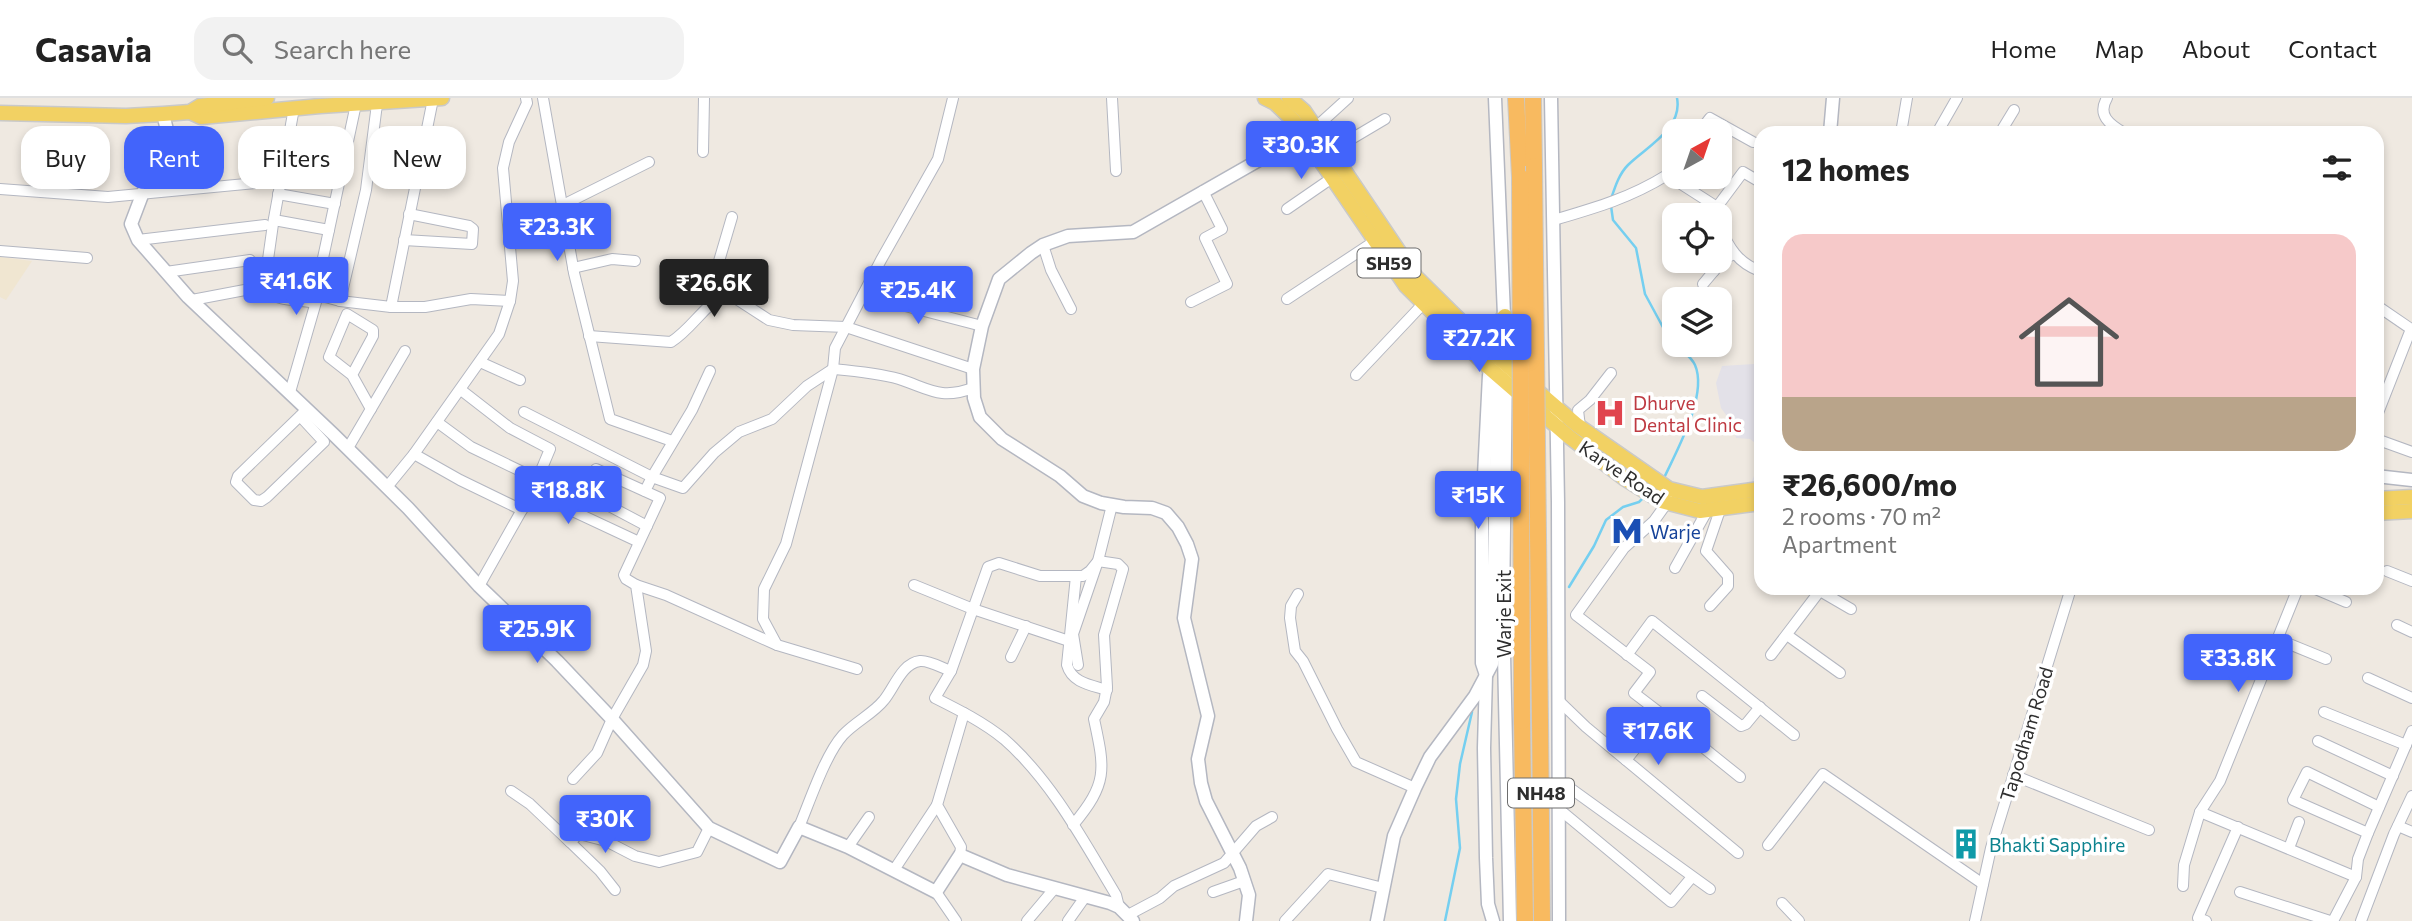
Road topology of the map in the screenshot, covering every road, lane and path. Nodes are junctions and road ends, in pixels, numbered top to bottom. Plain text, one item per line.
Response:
1 (267, 98) edge
2 (442, 98) edge
3 (527, 98) edge
4 (543, 98) edge
5 (704, 98) edge
6 (953, 98) edge
7 (1112, 98) edge
8 (1265, 98) edge
9 (1348, 98) edge
10 (1495, 98) edge
11 (1516, 98) edge
12 (1533, 98) edge
13 (1551, 98) edge
14 (1833, 98) edge
15 (1907, 98) edge
16 (1957, 98) edge
17 (2108, 98) edge
18 (432, 99) edge
19 (1292, 99) edge
20 (356, 104) junction
21 (377, 104) junction
22 (190, 105) edge
23 (294, 108) junction
24 (2014, 110) dead end
25 (0, 113) edge
26 (163, 114) junction
27 (1385, 119) dead end
28 (427, 126) edge
29 (1831, 126) edge
30 (1902, 126) edge
31 (1941, 126) edge
32 (2004, 126) edge
33 (2112, 126) edge
34 (1732, 130) edge
35 (1309, 131) junction
36 (1753, 142) dead end
37 (1331, 151) junction
38 (703, 152) dead end
39 (649, 162) dead end
40 (1116, 171) dead end
41 (1332, 178) junction
42 (1754, 178) edge
43 (1662, 179) edge
44 (238, 185) edge
45 (0, 189) edge
46 (414, 189) edge
47 (1686, 189) edge
48 (1203, 191) junction
49 (278, 194) junction
50 (142, 195) junction
51 (1706, 203) edge
52 (1722, 203) edge
53 (335, 204) junction
54 (561, 206) junction
55 (1287, 209) dead end
56 (409, 214) junction
57 (732, 217) dead end
58 (1553, 219) junction
59 (269, 222) junction
60 (329, 230) junction
61 (138, 240) junction
62 (404, 240) junction
63 (1375, 241) junction
64 (1043, 245) junction
65 (0, 251) edge
66 (1732, 251) edge
67 (1734, 254) joint
68 (87, 258) dead end
69 (250, 260) dead end
70 (635, 261) dead end
71 (573, 268) junction
72 (1754, 268) edge
73 (166, 272) junction
74 (1712, 273) edge
75 (1703, 284) dead end
76 (250, 289) dead end
77 (722, 295) junction
78 (863, 295) junction
79 (1287, 299) dead end
80 (192, 300) junction
81 (340, 301) junction
82 (510, 301) junction
83 (1191, 302) dead end
84 (1422, 304) junction
85 (391, 307) junction
86 (1071, 309) dead end
87 (2384, 310) edge
88 (1505, 316) junction
89 (982, 326) junction
90 (846, 327) junction
91 (1473, 334) junction
92 (589, 336) junction
93 (405, 351) dead end
94 (480, 362) junction
95 (1499, 367) junction
96 (833, 369) junction
97 (973, 369) junction
98 (710, 371) dead end
99 (1611, 373) dead end
100 (352, 375) junction
101 (1356, 375) dead end
102 (520, 380) dead end
103 (973, 388) junction
104 (461, 390) junction
105 (290, 393) junction
106 (2384, 398) edge
107 (1556, 407) junction
108 (371, 409) junction
109 (524, 412) dead end
110 (303, 413) junction
111 (437, 422) junction
112 (1557, 426) junction
113 (1575, 429) junction
114 (672, 442) junction
115 (2384, 442) edge
116 (348, 448) junction
117 (2412, 452) edge
118 (414, 454) junction
119 (596, 469) dead end
120 (652, 477) junction
121 (2384, 477) edge
122 (537, 479) junction
123 (2412, 480) edge
124 (387, 487) junction
125 (1754, 490) edge
126 (645, 491) junction
127 (533, 492) junction
128 (1668, 496) junction
129 (2412, 497) edge
130 (596, 499) dead end
131 (2384, 499) edge
132 (1754, 504) edge
133 (1112, 505) junction
134 (522, 510) junction
135 (1713, 510) junction
136 (2412, 511) edge
137 (2384, 513) edge
138 (647, 526) junction
139 (639, 542) junction
140 (1098, 561) junction
141 (1675, 568) dead end
142 (2387, 571) dead end
143 (1076, 576) junction
144 (2412, 582) edge
145 (636, 585) junction
146 (914, 585) dead end
147 (479, 586) junction
148 (1298, 594) dead end
149 (1817, 595) edge
150 (1829, 595) edge
151 (2069, 595) edge
152 (2295, 595) edge
153 (2330, 595) edge
154 (2346, 602) dead end
155 (1710, 606) dead end
156 (1851, 608) dead end
157 (973, 609) junction
158 (2397, 625) dead end
159 (1026, 626) junction
160 (2412, 632) edge
161 (1787, 635) junction
162 (2277, 639) junction
163 (1069, 641) junction
164 (777, 645) junction
165 (1627, 655) junction
166 (1771, 655) dead end
167 (1011, 657) dead end
168 (2326, 659) dead end
169 (1078, 665) dead end
170 (857, 669) dead end
171 (951, 671) junction
172 (1840, 673) dead end
173 (1486, 676) junction
174 (2368, 678) dead end
175 (1107, 691) junction
176 (1702, 696) dead end
177 (2412, 698) edge
178 (1559, 701) junction
179 (1760, 707) junction
180 (2325, 712) dead end
181 (964, 713) junction
182 (1664, 716) junction
183 (612, 719) junction
184 (2412, 731) edge
185 (1794, 735) dead end
186 (2318, 741) dead end
187 (2406, 746) junction
188 (1626, 760) junction
189 (2014, 775) junction
190 (2393, 776) junction
191 (1740, 777) dead end
192 (573, 779) dead end
193 (1559, 780) junction
194 (1415, 788) junction
195 (511, 791) dead end
196 (2412, 796) edge
197 (937, 805) junction
198 (2379, 807) junction
199 (1559, 809) junction
200 (2200, 811) junction
201 (869, 817) dead end
202 (1272, 817) dead end
203 (2299, 822) dead end
204 (1073, 825) junction
205 (2398, 826) junction
206 (799, 827) junction
207 (2238, 827) junction
208 (709, 828) junction
209 (2149, 830) dead end
210 (2412, 832) edge
211 (2368, 833) junction
212 (570, 842) junction
213 (1768, 845) dead end
214 (848, 848) junction
215 (2289, 848) junction
216 (1232, 852) junction
217 (1738, 853) dead end
218 (960, 855) junction
219 (894, 870) junction
220 (1692, 877) junction
221 (2356, 877) junction
222 (1244, 881) junction
223 (1983, 884) junction
224 (2183, 886) dead end
225 (1384, 888) junction
226 (1054, 889) junction
227 (1710, 889) dead end
228 (615, 890) dead end
229 (936, 892) junction
230 (1213, 892) dead end
231 (2240, 892) dead end
232 (1085, 897) junction
233 (1782, 903) dead end
234 (1127, 914) edge
235 (948, 916) edge
236 (956, 921) edge
237 (1027, 921) edge
238 (1068, 921) edge
239 (1246, 921) edge
240 (1285, 921) edge
241 (1377, 921) edge
242 (1493, 921) edge
243 (1510, 921) edge
244 (1525, 921) edge
245 (1542, 921) edge
246 (1559, 921) edge
247 (1799, 921) edge
248 (1975, 921) edge
249 (2206, 921) edge
250 (2331, 921) edge
251 (2361, 921) edge

1 - 22 main road
2 - 18 main road
3 - 82 street
4 - 54 street
5 - 38 street
6 - 78 street
7 - 40 street
8 - 35 main road, SH59
9 - 35 street
10 - 88 street, Warje Exit
11 - 244 highway, NH48, bridge
12 - 245 highway, NH48, bridge
13 - 58 street
14 - 29 street
15 - 30 street
16 - 31 street
17 - 33 street
18 - 21 main road
18 - 28 street
19 - 35 main road, SH59
20 - 21 main road
20 - 23 main road
20 - 53 street
21 - 81 street
22 - 23 main road
22 - 26 main road
23 - 49 street
24 - 32 street
25 - 26 main road
26 - 50 street
27 - 37 street
34 - 36 street
35 - 37 main road, SH59
35 - 41 main road, SH59
35 - 48 street
37 - 91 main road, SH59
39 - 54 street
41 - 55 street
41 - 63 main road, SH59
42 - 52 street
43 - 58 street
44 - 50 street
45 - 50 street
46 - 56 street
47 - 51 street
48 - 64 street
48 - 83 street
49 - 53 street
49 - 59 street
50 - 61 street
53 - 60 street
54 - 71 street
56 - 62 street
56 - 62 street
57 - 77 street
58 - 107 street
59 - 60 street
59 - 60 street
59 - 61 street
61 - 73 street
62 - 85 street
63 - 79 street
63 - 84 main road, SH59
64 - 86 street
64 - 89 street
65 - 68 street
66 - 67 street
67 - 72 street
69 - 73 street
70 - 71 street
71 - 92 street
73 - 80 street
74 - 75 street
76 - 80 street
77 - 90 street
77 - 92 street
78 - 89 street
78 - 90 street
80 - 105 street
81 - 85 street
81 - 105 street
82 - 85 street
82 - 94 street
84 - 95 main road, SH59
84 - 101 street
87 - 106 street
88 - 91 main road
88 - 95 street, Warje Exit
89 - 97 street
90 - 96 street
90 - 97 street
91 - 95 main road, SH59
92 - 114 street
93 - 108 street
94 - 102 street
94 - 104 street
95 - 107 main road, SH59
95 - 112 main road, SH59
95 - 173 street
95 - 243 street, Warje Exit
96 - 103 street
96 - 120 street
96 - 164 street
97 - 103 street
98 - 114 street
99 - 113 street
100 - 100 street
100 - 108 street
103 - 133 street
104 - 111 street
104 - 122 street
105 - 110 street
107 - 112 street
107 - 113 main road, SH59
108 - 116 street
109 - 120 street
110 - 110 street
110 - 116 street
111 - 118 street
111 - 122 street
112 - 113 main road, SH59
112 - 178 street
113 - 128 main road, Karve Road / SH59
113 - 128 main road, Karve Road / SH59
114 - 120 street
115 - 117 street
116 - 124 street
118 - 124 street
118 - 134 street
119 - 126 street
120 - 126 street
121 - 123 street
122 - 127 street
124 - 147 street
125 - 128 main road, Karve Road / SH59
126 - 138 street
127 - 134 street
127 - 139 street
128 - 135 main road, Karve Road / SH59
128 - 165 street
129 - 131 main road
130 - 138 street
132 - 135 main road, Karve Road / SH59
133 - 140 street
133 - 216 street
134 - 147 street
135 - 141 street
135 - 155 street
136 - 137 main road
138 - 139 street
139 - 145 street
140 - 143 street
140 - 169 street
140 - 175 street
142 - 144 street
143 - 157 street
143 - 163 street
145 - 164 street
145 - 183 street
146 - 157 street
147 - 183 street
148 - 194 street
149 - 161 street
150 - 156 street
151 - 189 street, Tapodham Road
152 - 162 street
153 - 154 street
157 - 159 street
157 - 171 street
158 - 160 street
159 - 163 street
159 - 167 street
161 - 166 street
161 - 172 street
162 - 168 street
162 - 200 street
163 - 175 street
164 - 170 street
165 - 179 street
165 - 182 street
171 - 181 street
171 - 206 street
173 - 194 street
173 - 242 street
174 - 177 street
175 - 204 street
176 - 179 street
178 - 188 street
178 - 193 street
179 - 185 street
180 - 187 street
181 - 197 street
181 - 204 street
182 - 188 street
182 - 191 street
183 - 192 street
183 - 208 street
184 - 187 street
186 - 190 street
187 - 190 street
188 - 217 street
189 - 209 street
189 - 223 street, Tapodham Road
190 - 198 street
193 - 199 street
193 - 220 street
194 - 225 street
195 - 212 street
196 - 205 street
197 - 218 street
197 - 219 street
198 - 211 street
198 - 211 street
199 - 220 street
199 - 246 street
200 - 207 street
200 - 224 street
201 - 214 street
202 - 216 street
203 - 215 street
204 - 234 street
205 - 210 street
205 - 251 street
206 - 208 street
206 - 214 street
207 - 215 street
207 - 249 street
208 - 212 street
211 - 221 street
212 - 228 street
213 - 223 street
214 - 219 street
215 - 221 street
216 - 222 street
216 - 234 street
218 - 226 street
218 - 229 street
219 - 229 street
220 - 227 street
221 - 250 street
222 - 230 street
222 - 239 street
223 - 248 street, Tapodham Road
225 - 240 street
225 - 241 street
226 - 232 street
226 - 237 street
229 - 235 street
231 - 250 street
232 - 234 street
232 - 238 street
233 - 247 street
235 - 236 street

